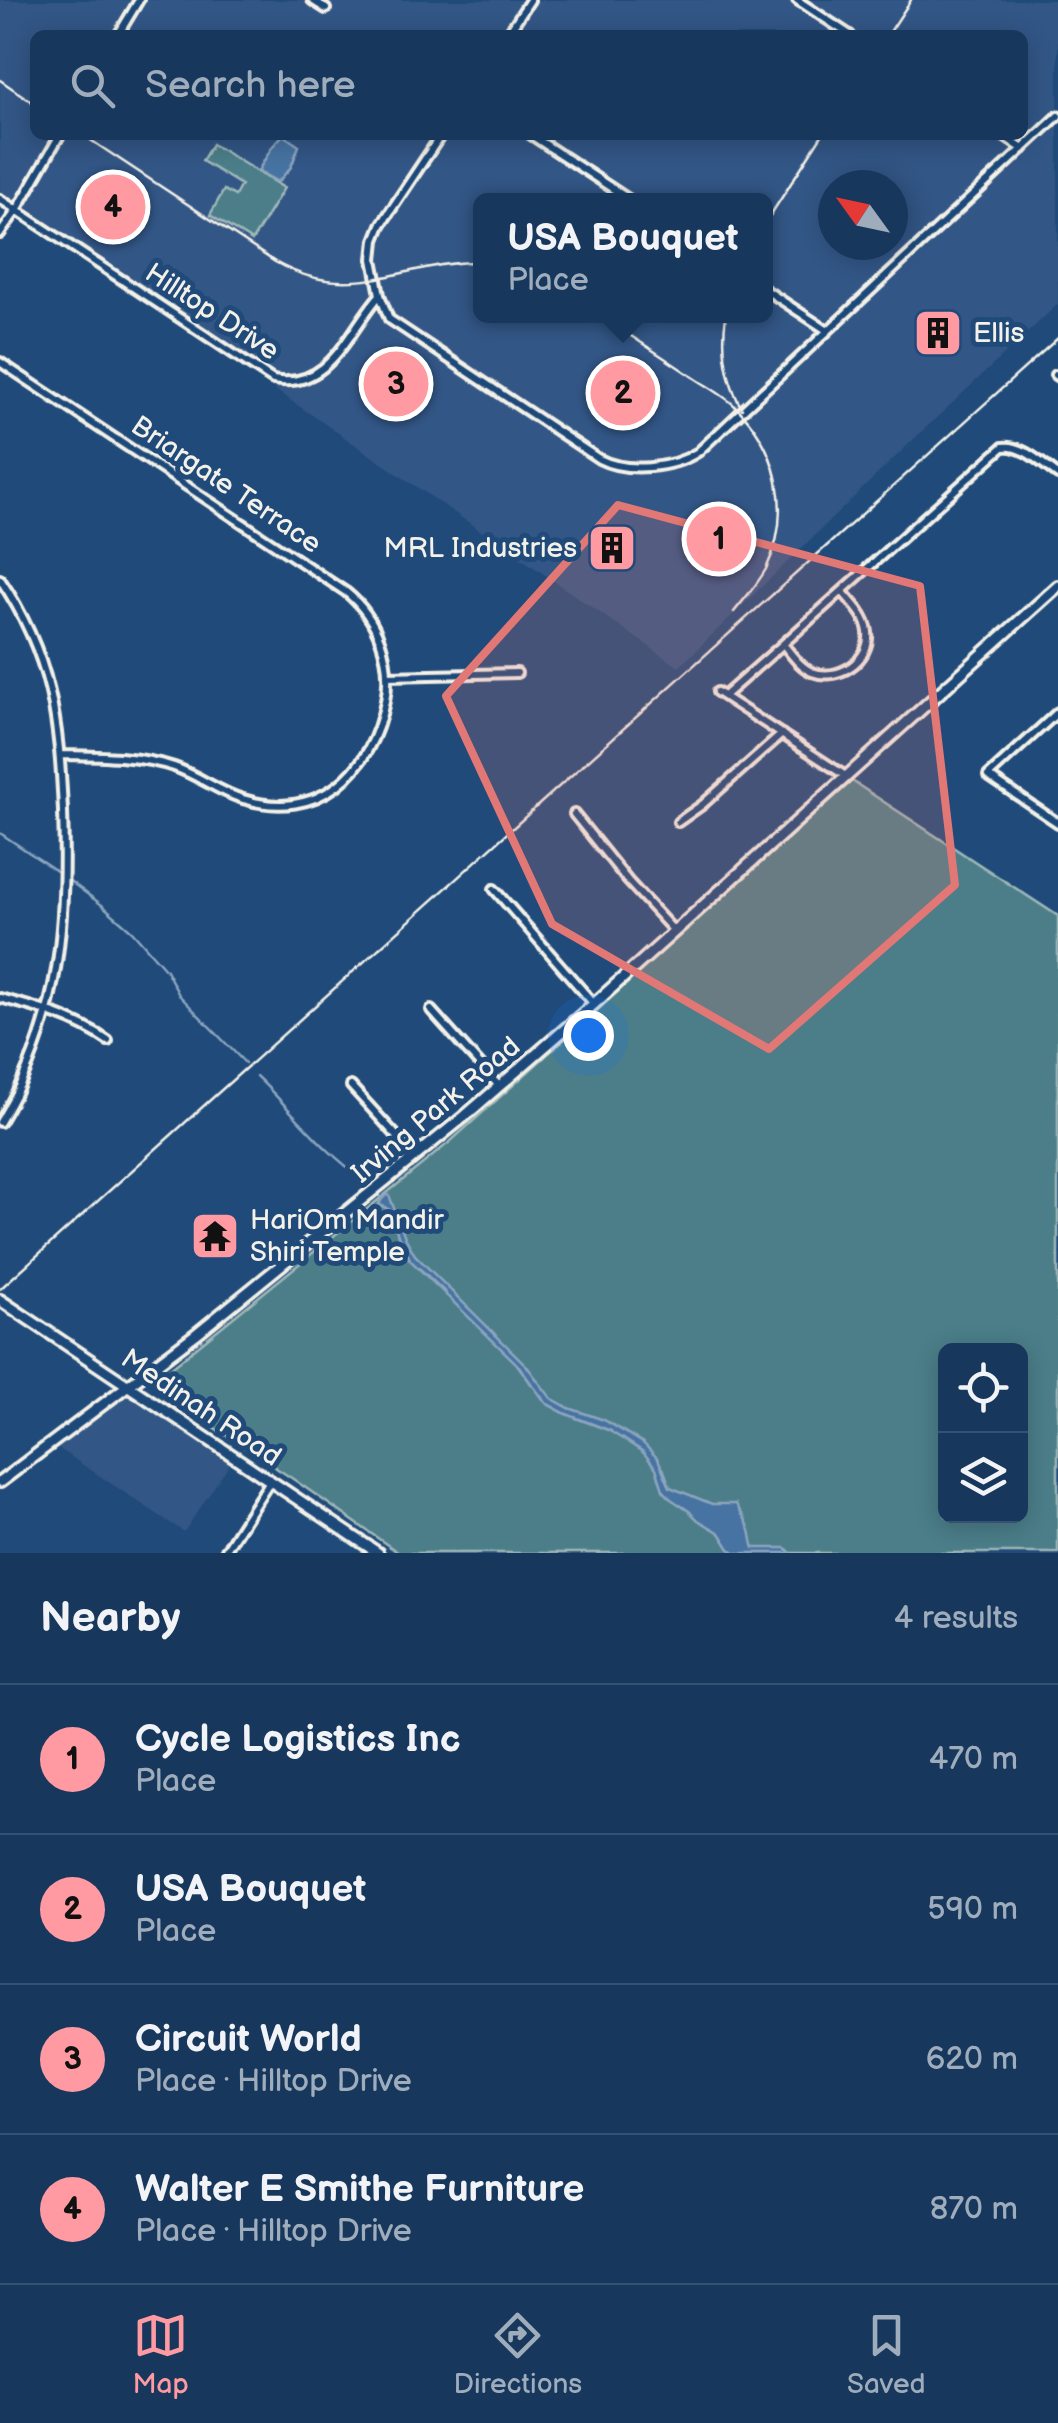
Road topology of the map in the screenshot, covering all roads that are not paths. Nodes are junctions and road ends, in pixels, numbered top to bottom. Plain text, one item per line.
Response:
1 (139, 0) edge
2 (312, 0) edge
3 (530, 0) edge
4 (797, 0) edge
5 (326, 10) dead end
6 (121, 30) edge
7 (510, 30) edge
8 (842, 30) edge
9 (1058, 116) edge
10 (57, 140) edge
11 (438, 140) edge
12 (539, 140) edge
13 (1010, 140) edge
14 (1023, 149) junction
15 (619, 193) edge
16 (0, 199) edge
17 (17, 210) junction
18 (0, 234) edge
19 (380, 295) junction
20 (773, 295) edge
21 (828, 331) junction
22 (0, 362) edge
23 (1058, 474) edge
24 (0, 579) edge
25 (1058, 586) edge
26 (842, 591) junction
27 (782, 644) junction
28 (517, 673) dead end
29 (387, 676) junction
30 (1058, 712) edge
31 (782, 734) junction
32 (60, 755) junction
33 (847, 777) junction
34 (574, 814) dead end
35 (678, 822) dead end
36 (1058, 823) edge
37 (494, 888) dead end
38 (674, 931) junction
39 (0, 998) edge
40 (594, 1004) junction
41 (47, 1010) junction
42 (431, 1010) dead end
43 (108, 1041) dead end
44 (351, 1086) dead end
45 (500, 1087) junction
46 (0, 1122) edge
47 (416, 1157) junction
48 (0, 1300) edge
49 (126, 1386) junction
50 (0, 1482) edge
51 (270, 1482) junction
52 (224, 1553) edge
53 (378, 1553) edge

1 - 6 street
2 - 5 street
3 - 7 street
4 - 8 street
9 - 14 street
10 - 17 street
11 - 19 street
12 - 15 street
13 - 14 street
14 - 21 street
16 - 17 street, Hilltop Drive
17 - 18 street
17 - 19 street, Hilltop Drive
19 - 21 street
20 - 21 street
22 - 29 street, Briargate Terrace
23 - 26 street
24 - 32 street
25 - 33 main road, Irving Park Road
26 - 27 street
26 - 27 street
27 - 31 street
28 - 29 street
29 - 32 street
30 - 36 street
31 - 33 street
31 - 35 street
32 - 41 street
33 - 38 main road, Irving Park Road
34 - 38 street
37 - 40 street
38 - 40 main road, Irving Park Road
39 - 41 street
40 - 45 main road, Irving Park Road
41 - 43 street
41 - 46 street
42 - 45 street
44 - 47 street
45 - 47 main road, Irving Park Road
47 - 49 main road, Irving Park Road
48 - 49 main road, Medinah Road
49 - 50 main road, Irving Park Road
49 - 51 main road, Medinah Road
51 - 52 street
51 - 53 main road, Medinah Road

